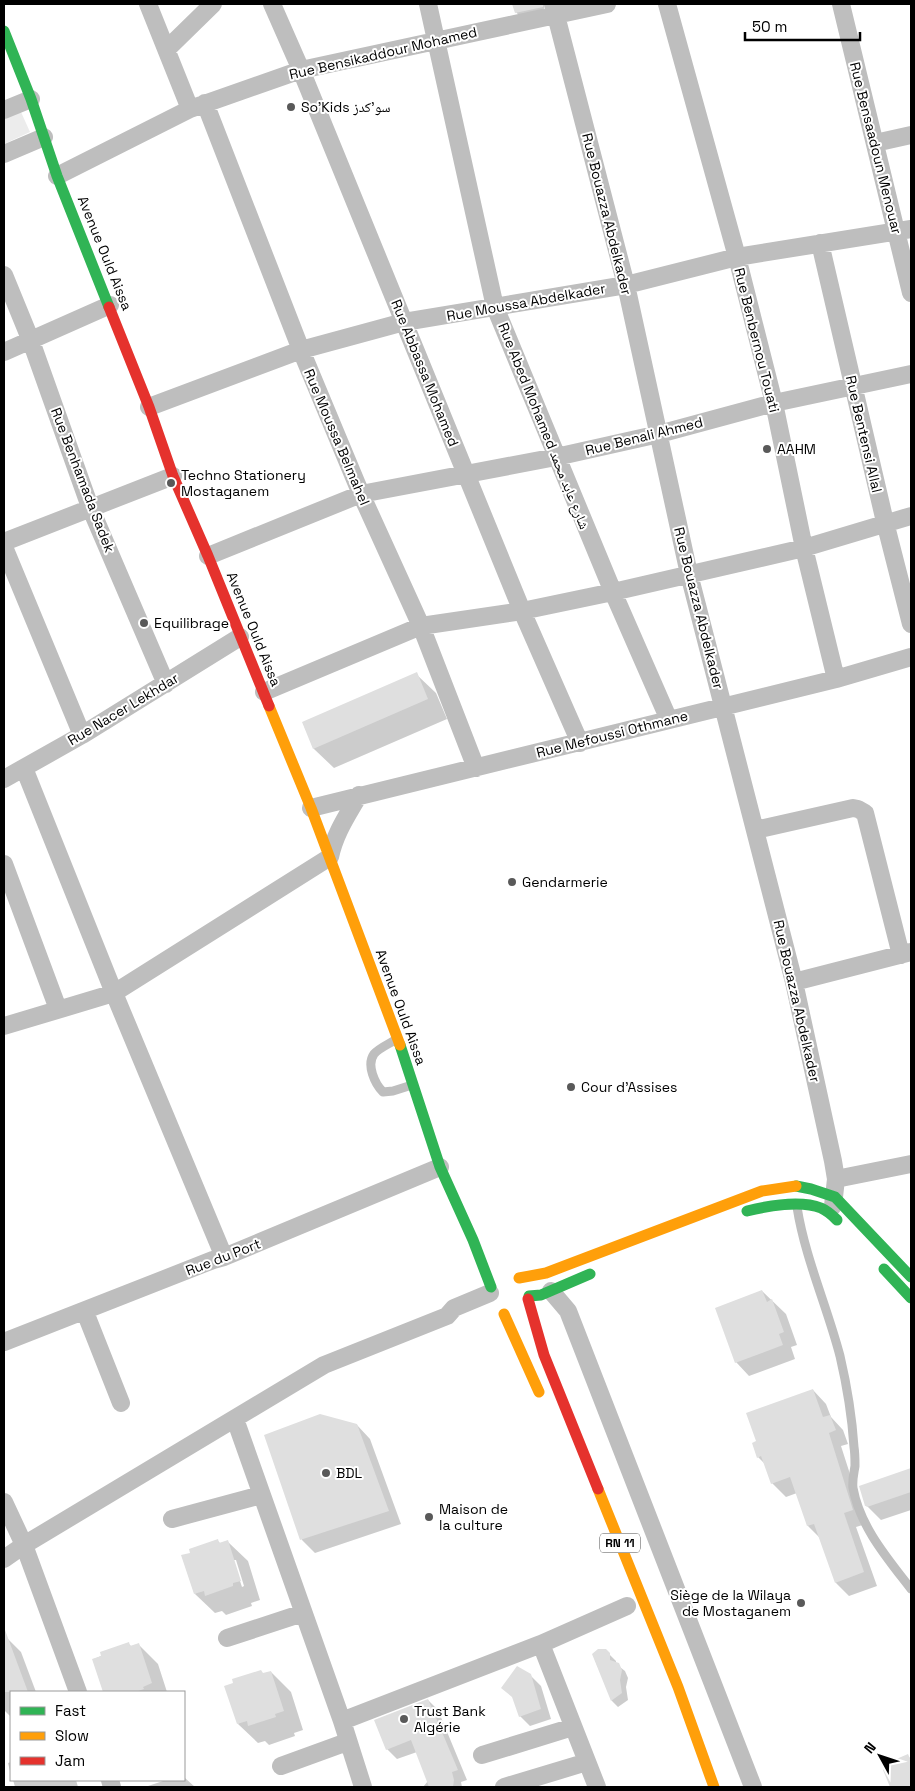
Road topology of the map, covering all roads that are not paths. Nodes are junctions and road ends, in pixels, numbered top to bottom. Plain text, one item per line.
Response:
1 (148, 4) edge
2 (213, 4) edge
3 (272, 4) edge
4 (428, 4) edge
5 (607, 4) edge
6 (667, 4) edge
7 (840, 4) edge
8 (554, 9) edge
9 (4, 31) edge
10 (437, 40) junction
11 (166, 49) junction
12 (301, 70) junction
13 (31, 98) junction
14 (198, 106) junction
15 (4, 110) edge
16 (911, 135) edge
17 (44, 136) junction
18 (874, 143) junction
19 (4, 154) edge
20 (57, 176) junction
21 (904, 231) edge
22 (820, 243) junction
23 (737, 257) junction
24 (4, 275) edge
25 (626, 284) junction
26 (911, 293) edge
27 (110, 305) junction
28 (495, 307) junction
29 (404, 322) junction
30 (32, 341) junction
31 (301, 350) junction
32 (4, 352) edge
33 (911, 374) edge
34 (853, 385) junction
35 (774, 403) junction
36 (149, 407) junction
37 (658, 434) junction
38 (556, 457) junction
39 (467, 474) junction
40 (173, 476) junction
41 (361, 494) junction
42 (90, 507) junction
43 (911, 516) edge
44 (885, 522) junction
45 (4, 542) edge
46 (4, 547) edge
47 (804, 548) junction
48 (208, 556) junction
49 (689, 574) junction
50 (613, 592) junction
51 (522, 611) junction
52 (911, 624) edge
53 (421, 626) junction
54 (240, 638) junction
55 (911, 657) edge
56 (836, 679) junction
57 (166, 684) junction
58 (264, 692) junction
59 (723, 705) junction
60 (669, 720) junction
61 (82, 735) junction
62 (580, 743) junction
63 (24, 768) junction
64 (476, 768) junction
65 (4, 779) edge
66 (359, 795) junction
67 (311, 808) junction
68 (755, 830) junction
69 (330, 857) junction
70 (4, 864) edge
71 (906, 953) edge
72 (794, 982) junction
73 (114, 993) junction
74 (58, 1009) junction
75 (4, 1026) edge
76 (398, 1039) junction
77 (413, 1085) junction
78 (911, 1164) edge
79 (440, 1167) junction
80 (836, 1179) junction
81 (794, 1186) junction
82 (833, 1205) junction
83 (797, 1206) junction
84 (732, 1217) dead end
85 (844, 1228) dead end
86 (473, 1240) junction
87 (224, 1257) junction
88 (494, 1261) dead end
89 (878, 1263) dead end
90 (599, 1270) dead end
91 (911, 1277) edge
92 (551, 1291) junction
93 (503, 1296) junction
94 (529, 1297) junction
95 (911, 1298) edge
96 (84, 1312) junction
97 (4, 1342) edge
98 (121, 1403) dead end
99 (545, 1406) dead end
100 (235, 1419) junction
101 (261, 1495) junction
102 (4, 1502) edge
103 (172, 1519) dead end
104 (24, 1545) junction
105 (4, 1559) edge
106 (911, 1589) edge
107 (627, 1606) dead end
108 (303, 1613) junction
109 (227, 1638) dead end
110 (541, 1644) junction
111 (78, 1691) edge
112 (342, 1722) junction
113 (573, 1727) junction
114 (348, 1742) junction
115 (482, 1755) dead end
116 (588, 1762) junction
117 (281, 1766) dead end
118 (363, 1787) edge
119 (504, 1787) edge
120 (597, 1787) edge
121 (714, 1787) edge
122 (753, 1787) edge

1 - 11 street, Rue Moussa Belmahel
2 - 11 street
3 - 12 street, Rue Abbassa Mohamed
4 - 10 street, Rue Abed Mohamed شارع عابد محمد
5 - 8 street, Rue Bensikaddour Mohamed
6 - 23 street, Rue Benbernou Touati
7 - 18 street, Rue Bensaadoun Menouar
8 - 10 street, Rue Bensikaddour Mohamed
8 - 25 street, Rue Bouazza Abdelkader
9 - 13 main road, Avenue Ould Aissa
10 - 12 street, Rue Bensikaddour Mohamed
10 - 28 street, Rue Abed Mohamed شارع عابد محمد
11 - 14 street, Rue Moussa Belmahel
12 - 14 street, Rue Bensikaddour Mohamed
12 - 29 street, Rue Abbassa Mohamed
13 - 15 street
13 - 17 main road, Avenue Ould Aissa
14 - 20 street, Rue Bensikaddour Mohamed
14 - 31 street, Rue Moussa Belmahel
16 - 18 street
17 - 19 street
17 - 20 main road, Avenue Ould Aissa
18 - 21 street, Rue Bensaadoun Menouar
20 - 27 main road, Avenue Ould Aissa
21 - 22 street, Rue Moussa Abdelkader
21 - 26 street, Rue Bensaadoun Menouar
22 - 23 street, Rue Moussa Abdelkader
22 - 34 street, Rue Bentensi Allal
23 - 25 street, Rue Moussa Abdelkader
23 - 35 street, Rue Benbernou Touati
24 - 30 street, Rue Benhamada Sadek
25 - 28 street, Rue Moussa Abdelkader
25 - 37 street, Rue Bouazza Abdelkader
27 - 30 street
27 - 36 main road, Avenue Ould Aissa
28 - 29 street, Rue Moussa Abdelkader
28 - 38 street, Rue Abed Mohamed شارع عابد محمد
29 - 31 street, Rue Moussa Abdelkader
29 - 39 street, Rue Abbassa Mohamed
30 - 32 street
30 - 42 street, Rue Benhamada Sadek
31 - 36 street, Rue Moussa Abdelkader
31 - 41 street, Rue Moussa Belmahel
33 - 34 street, Rue Benali Ahmed
34 - 35 street, Rue Benali Ahmed
34 - 44 street, Rue Bentensi Allal
35 - 37 street, Rue Benali Ahmed
35 - 47 street, Rue Benbernou Touati
36 - 40 main road, Avenue Ould Aissa
37 - 38 street, Rue Benali Ahmed
37 - 49 street, Rue Bouazza Abdelkader
38 - 39 street, Rue Benali Ahmed
38 - 50 street, Rue Abed Mohamed شارع عابد محمد
39 - 41 street, Rue Benali Ahmed
39 - 51 street, Rue Abbassa Mohamed
40 - 42 street
40 - 48 main road, Avenue Ould Aissa
41 - 48 street, Rue Benali Ahmed
41 - 53 street, Rue Moussa Belmahel
42 - 45 street
42 - 57 street, Rue Benhamada Sadek
43 - 44 street
44 - 47 street
44 - 52 street, Rue Bentensi Allal
46 - 61 street
47 - 49 street
47 - 56 street, Rue Benbernou Touati
48 - 54 main road, Avenue Ould Aissa
49 - 50 street
49 - 59 street, Rue Bouazza Abdelkader
50 - 51 street
50 - 60 street, Rue Abed Mohamed شارع عابد محمد
51 - 53 street
51 - 62 street, Rue Abbassa Mohamed
53 - 58 street
53 - 64 street, Rue Moussa Belmahel
54 - 57 street, Rue Nacer Lekhdar
54 - 58 main road, Avenue Ould Aissa
55 - 56 street, Rue Mefoussi Othmane
56 - 59 street, Rue Mefoussi Othmane
57 - 61 street, Rue Nacer Lekhdar
58 - 67 main road, Avenue Ould Aissa
59 - 60 street, Rue Mefoussi Othmane
59 - 68 street, Rue Bouazza Abdelkader
60 - 62 street, Rue Mefoussi Othmane
61 - 63 street, Rue Nacer Lekhdar
62 - 64 street, Rue Mefoussi Othmane
63 - 65 street, Rue Nacer Lekhdar
63 - 73 street
64 - 66 street, Rue Mefoussi Othmane
66 - 67 street, Rue Mefoussi Othmane
66 - 69 street
67 - 69 main road, Avenue Ould Aissa
68 - 71 street
68 - 72 street, Rue Bouazza Abdelkader
69 - 73 street
69 - 76 main road, Avenue Ould Aissa
70 - 74 street
71 - 72 street
72 - 80 street, Rue Bouazza Abdelkader
73 - 74 street
73 - 87 street
74 - 75 street
76 - 77 main road, Avenue Ould Aissa
76 - 77 lane
77 - 79 main road, Avenue Ould Aissa
78 - 80 street
79 - 86 main road, Avenue Ould Aissa
79 - 87 street, Rue du Port
80 - 82 street, Rue Bouazza Abdelkader
81 - 82 main road
81 - 83 lane
81 - 93 main road
82 - 83 main road
82 - 85 main road
82 - 91 main road
83 - 84 main road
83 - 106 lane
86 - 88 main road
86 - 93 main road, Avenue Ould Aissa
87 - 96 street, Rue du Port
89 - 95 main road
90 - 92 main road
92 - 94 main road
92 - 122 street
93 - 94 main road
93 - 94 main road
93 - 99 main road
93 - 100 street
94 - 121 main road, RN 11
96 - 97 street, Rue du Port
96 - 98 street
100 - 101 street
100 - 104 street
101 - 103 street
101 - 108 street
102 - 104 street
104 - 105 street
104 - 111 street
107 - 110 street
108 - 109 street
108 - 112 street
110 - 112 street
110 - 113 street
112 - 114 street
113 - 115 street
113 - 116 street
114 - 117 street
114 - 118 street
116 - 119 street
116 - 120 street

